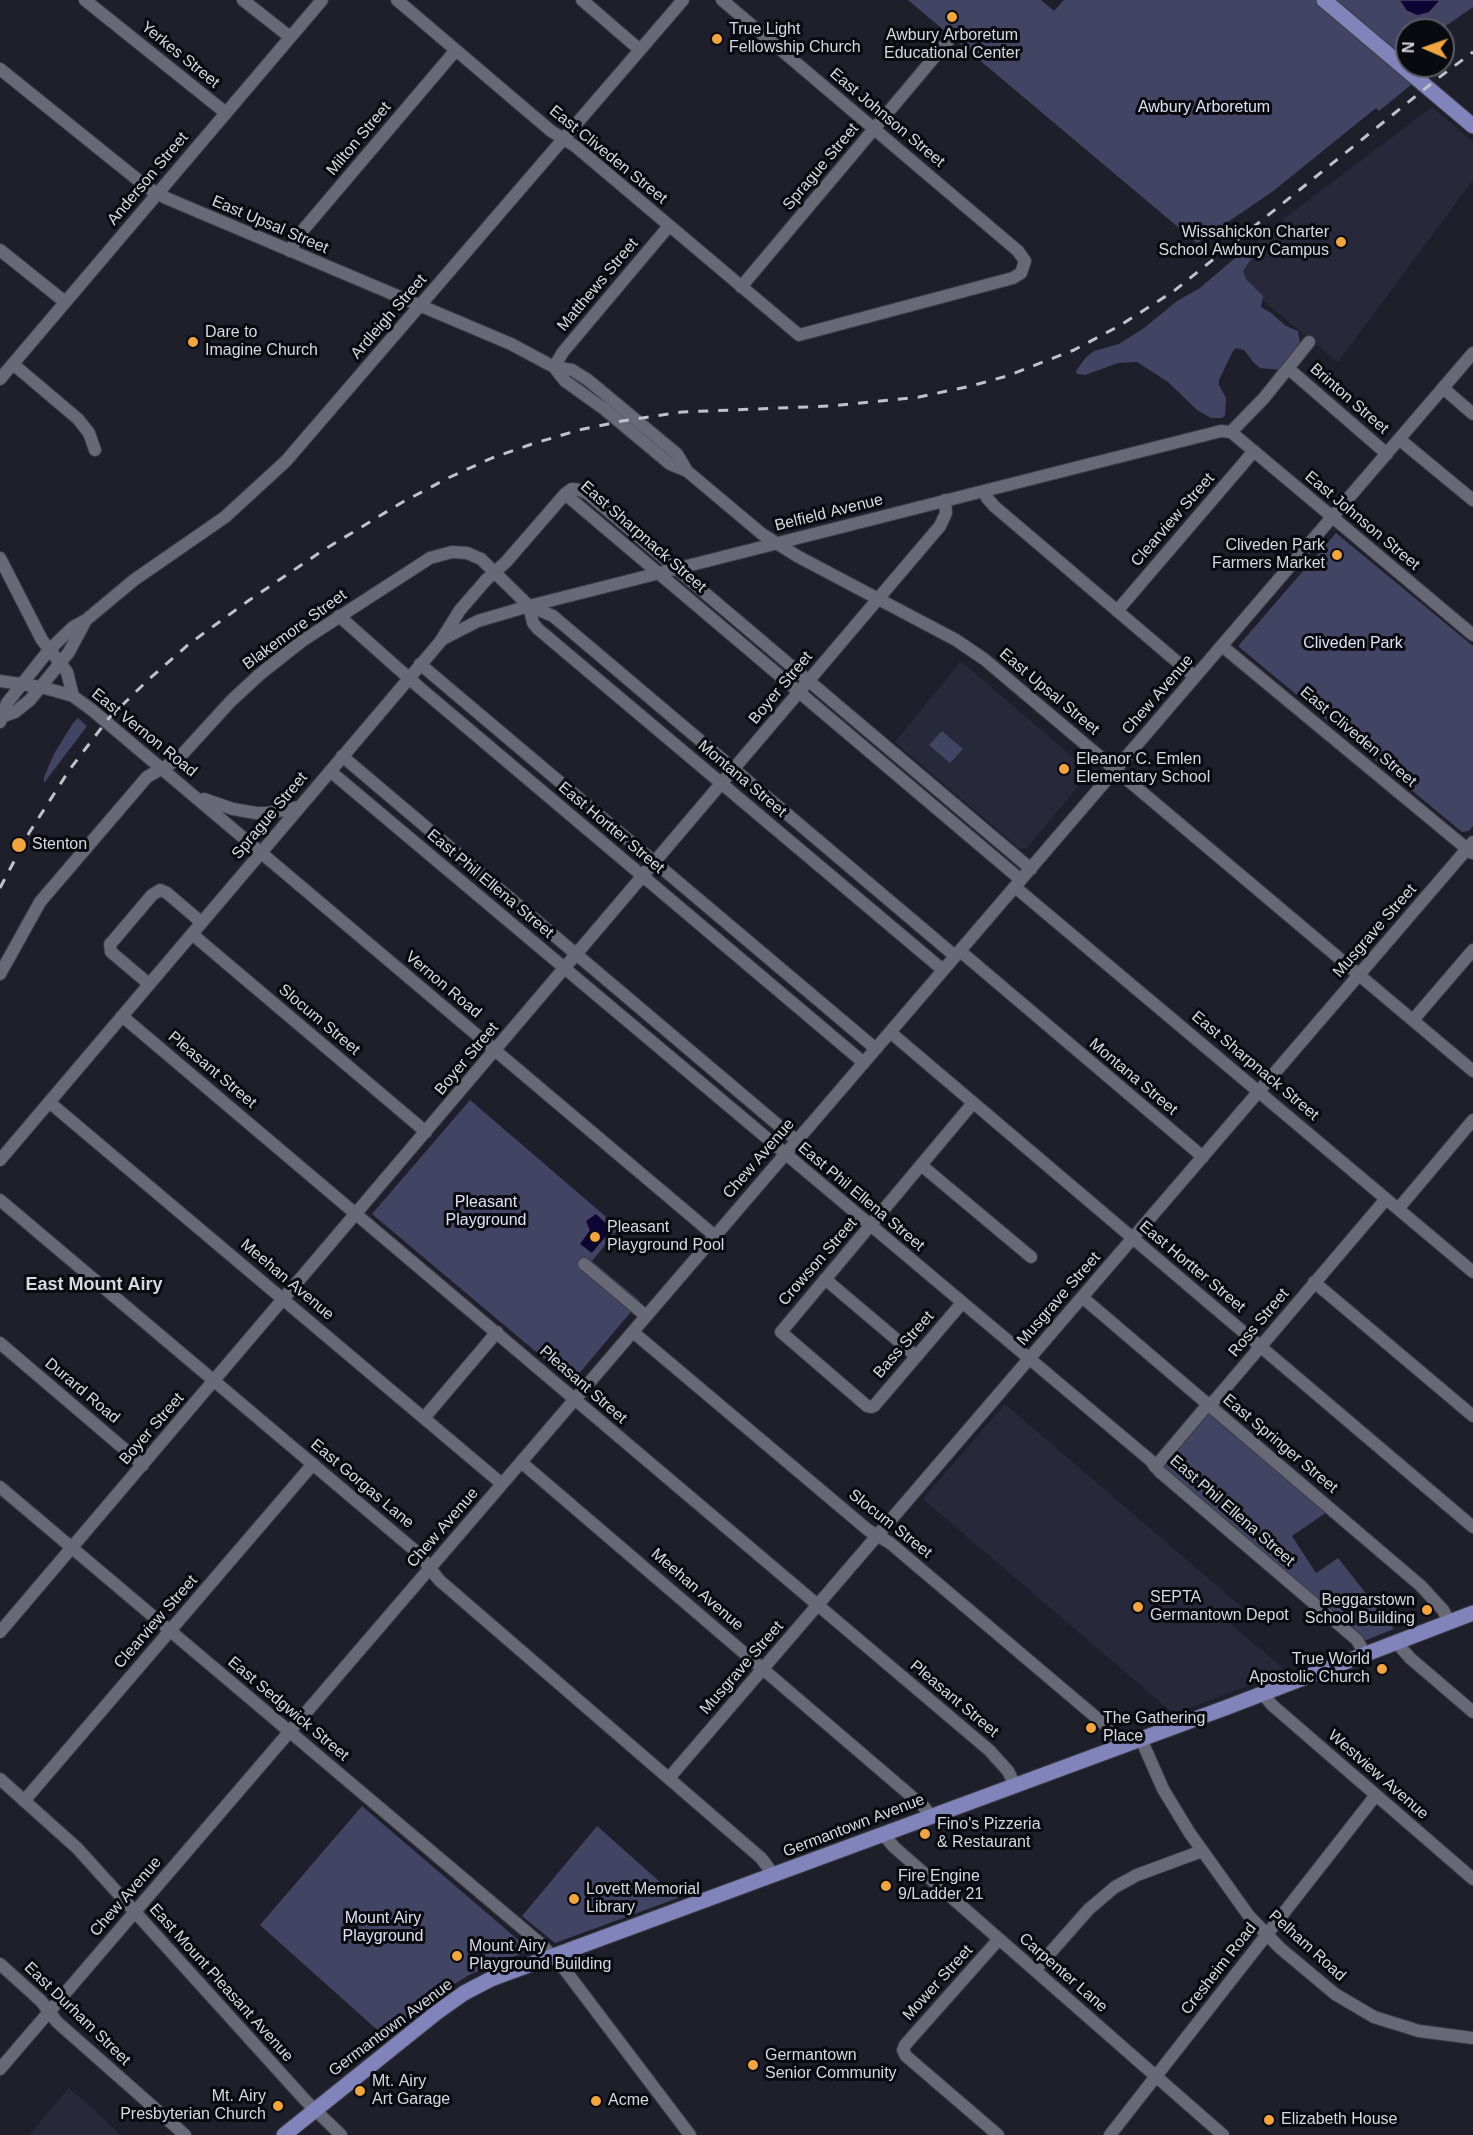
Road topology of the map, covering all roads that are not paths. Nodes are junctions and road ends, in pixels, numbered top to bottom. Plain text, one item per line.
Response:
1 (85, 0) edge
2 (243, 0) edge
3 (322, 0) edge
4 (397, 0) edge
5 (582, 0) edge
6 (683, 0) edge
7 (722, 0) edge
8 (1324, 0) edge
9 (290, 37) junction
10 (948, 40) dead end
11 (456, 50) junction
12 (640, 50) junction
13 (0, 69) edge
14 (226, 113) junction
15 (1473, 126) edge
16 (874, 129) junction
17 (564, 139) junction
18 (157, 194) junction
19 (669, 226) junction
20 (0, 250) edge
21 (290, 251) junction
22 (741, 287) junction
23 (65, 302) junction
24 (421, 306) junction
25 (799, 335) joint
26 (1309, 342) dead end
27 (1473, 353) edge
28 (13, 364) junction
29 (554, 367) junction
30 (1289, 369) junction
31 (0, 379) edge
32 (1443, 388) junction
33 (1473, 414) edge
34 (1231, 432) junction
35 (1399, 439) junction
36 (95, 450) dead end
37 (1254, 451) junction
38 (1387, 454) junction
39 (986, 491) junction
40 (565, 494) junction
41 (945, 500) junction
42 (1473, 500) edge
43 (1332, 518) junction
44 (776, 544) junction
45 (445, 553) joint
46 (0, 558) edge
47 (676, 568) junction
48 (495, 572) junction
49 (658, 573) junction
50 (878, 599) junction
51 (529, 606) junction
52 (1117, 611) junction
53 (339, 616) junction
54 (86, 620) junction
55 (1473, 635) edge
56 (440, 642) junction
57 (1222, 646) junction
58 (49, 651) junction
59 (60, 662) junction
60 (420, 664) junction
61 (409, 677) junction
62 (1195, 677) junction
63 (0, 681) edge
64 (809, 681) junction
65 (22, 684) junction
66 (40, 687) junction
67 (800, 692) junction
68 (73, 696) junction
69 (1, 714) edge
70 (342, 756) junction
71 (162, 769) junction
72 (1116, 769) junction
73 (734, 770) junction
74 (330, 771) junction
75 (722, 784) junction
76 (194, 796) junction
77 (299, 807) junction
78 (1471, 848) edge
79 (260, 853) junction
80 (656, 862) junction
81 (1031, 869) junction
82 (644, 877) junction
83 (1018, 883) junction
84 (201, 922) junction
85 (192, 934) junction
86 (1473, 950) edge
87 (957, 954) junction
88 (577, 955) junction
89 (565, 969) junction
90 (943, 970) junction
91 (0, 974) edge
92 (1359, 975) junction
93 (149, 984) junction
94 (122, 1016) junction
95 (1413, 1020) junction
96 (890, 1032) junction
97 (876, 1049) junction
98 (495, 1051) junction
99 (864, 1063) junction
100 (1470, 1064) edge
101 (1259, 1092) junction
102 (49, 1102) junction
103 (973, 1103) junction
104 (1473, 1120) edge
105 (426, 1132) junction
106 (797, 1141) junction
107 (785, 1155) junction
108 (1203, 1157) junction
109 (0, 1160) edge
110 (921, 1166) junction
111 (1386, 1199) junction
112 (0, 1200) edge
113 (1398, 1209) junction
114 (357, 1214) junction
115 (870, 1226) junction
116 (715, 1236) junction
117 (1133, 1238) junction
118 (1031, 1257) dead end
119 (584, 1264) dead end
120 (1473, 1272) edge
121 (825, 1279) junction
122 (1314, 1282) junction
123 (1082, 1297) junction
124 (284, 1300) junction
125 (962, 1303) junction
126 (646, 1316) junction
127 (497, 1332) junction
128 (633, 1332) junction
129 (0, 1343) edge
130 (1261, 1346) junction
131 (916, 1356) junction
132 (1029, 1359) junction
133 (215, 1381) junction
134 (575, 1399) junction
135 (1209, 1405) junction
136 (871, 1407) joint
137 (1473, 1416) edge
138 (424, 1418) junction
139 (521, 1462) junction
140 (313, 1464) junction
141 (143, 1465) junction
142 (1155, 1467) junction
143 (502, 1484) junction
144 (0, 1487) edge
145 (1473, 1527) edge
146 (878, 1535) junction
147 (72, 1548) junction
148 (430, 1568) junction
149 (818, 1605) junction
150 (1473, 1613) edge
151 (1449, 1622) junction
152 (1, 1630) edge
153 (170, 1631) junction
154 (1396, 1642) junction
155 (1365, 1654) junction
156 (763, 1669) junction
157 (1263, 1694) junction
158 (1473, 1712) edge
159 (290, 1731) junction
160 (1141, 1739) junction
161 (1122, 1746) junction
162 (669, 1778) junction
163 (0, 1779) edge
164 (1015, 1785) junction
165 (1376, 1795) junction
166 (24, 1801) junction
167 (930, 1816) junction
168 (883, 1834) junction
169 (1202, 1851) junction
170 (774, 1875) junction
171 (1473, 1879) edge
172 (135, 1912) junction
173 (1267, 1936) junction
174 (999, 1939) junction
175 (553, 1956) junction
176 (0, 1964) edge
177 (1035, 1970) junction
178 (49, 2012) junction
179 (1473, 2038) edge
180 (0, 2069) edge
181 (1156, 2076) junction
182 (314, 2110) junction
183 (185, 2135) edge
184 (284, 2135) edge
185 (341, 2135) edge
186 (690, 2135) edge
187 (998, 2135) edge
188 (1110, 2135) edge
189 (1223, 2135) edge

1 - 14 street, Yerkes Street
2 - 9 street
3 - 9 street, Anderson Street
4 - 11 street, East Cliveden Street
5 - 12 street
6 - 12 street, Ardleigh Street
7 - 16 street, East Johnson Street
8 - 15 main road
9 - 14 street, Anderson Street
10 - 16 street, Sprague Street
11 - 17 street, East Cliveden Street
11 - 21 street, Milton Street
12 - 17 street, Ardleigh Street
13 - 18 street, East Upsal Street
14 - 18 street, Anderson Street
16 - 22 street, Sprague Street
16 - 25 street, East Johnson Street
17 - 19 street, East Cliveden Street
17 - 24 street, Ardleigh Street
18 - 21 street, East Upsal Street
18 - 23 street, Anderson Street
19 - 22 street, East Cliveden Street
19 - 29 street, Matthews Street
20 - 23 street
21 - 24 street, East Upsal Street
22 - 25 street, East Cliveden Street
23 - 28 street, Anderson Street
24 - 29 street, East Upsal Street
24 - 54 street, Ardleigh Street
26 - 30 street
27 - 32 street, Chew Avenue
28 - 31 street, Anderson Street
28 - 36 street
29 - 44 street, East Upsal Street
30 - 34 street
30 - 38 street, Brinton Street
32 - 33 street
32 - 35 street, Chew Avenue
34 - 37 street, East Johnson Street
34 - 39 street, Belfield Avenue
35 - 38 street, Chew Avenue
35 - 42 street
37 - 43 street, East Johnson Street
37 - 52 street, Clearview Street
38 - 43 street, Chew Avenue
39 - 41 street, Belfield Avenue
39 - 52 street
40 - 47 street, East Sharpnack Street
40 - 48 street, Sprague Street
40 - 49 street, East Sharpnack Street
41 - 44 street, Belfield Avenue
41 - 50 street, Boyer Street
43 - 55 street, East Johnson Street
43 - 57 street, Chew Avenue
44 - 47 street, Belfield Avenue
44 - 50 street, East Upsal Street
45 - 48 street, Montana Street
45 - 53 street, Blakemore Street
46 - 58 street
47 - 49 street, Belfield Avenue
47 - 64 street, East Sharpnack Street
48 - 51 street, Montana Street
48 - 56 street, Sprague Street
49 - 51 street, Belfield Avenue
49 - 67 street, East Sharpnack Street
50 - 64 street, Boyer Street
50 - 72 street, East Upsal Street
51 - 56 street, Belfield Avenue
51 - 73 street, Montana Street
51 - 75 street, Montana Street
52 - 62 street
53 - 61 street, East Hortter Street
53 - 71 street, Blakemore Street
54 - 58 street, Ardleigh Street
54 - 59 street, Ardleigh Street
56 - 60 street, Sprague Street
57 - 62 street, Chew Avenue
57 - 78 street, East Cliveden Street
58 - 59 street
58 - 65 street, Ardleigh Street
59 - 66 street, Ardleigh Street
59 - 68 street
60 - 61 street, Sprague Street
60 - 80 street, East Hortter Street
61 - 70 street, Sprague Street
61 - 82 street, East Hortter Street
62 - 72 street, Chew Avenue
63 - 65 street
64 - 67 street, Boyer Street
64 - 81 street, East Sharpnack Street
65 - 66 street
65 - 69 street, Ardleigh Street
66 - 68 street
66 - 69 street, Ardleigh Street
67 - 73 street, Boyer Street
67 - 83 street, East Sharpnack Street
68 - 71 street, East Vernon Road
70 - 74 street, Sprague Street
70 - 88 street, East Phil Ellena Street
71 - 76 street, East Vernon Road
71 - 91 street, Blakemore Street
72 - 81 street, Chew Avenue
72 - 92 street, East Upsal Street
73 - 75 street, Boyer Street
73 - 87 street, Montana Street
74 - 77 street, Sprague Street
74 - 89 street, East Phil Ellena Street
75 - 80 street, Boyer Street
75 - 90 street, Montana Street
76 - 77 street, East Vernon Road
76 - 79 street, East Vernon Road
77 - 79 street, Sprague Street
78 - 92 street, Musgrave Street
79 - 84 street, Sprague Street
79 - 98 street, Vernon Road
80 - 82 street, Boyer Street
80 - 97 street, East Hortter Street
81 - 83 street, Chew Avenue
82 - 88 street, Boyer Street
82 - 99 street, East Hortter Street
83 - 87 street, Chew Avenue
83 - 101 street, East Sharpnack Street
84 - 85 street, Sprague Street
84 - 93 street
85 - 93 street, Sprague Street
85 - 105 street, Slocum Street
86 - 95 street
87 - 90 street, Chew Avenue
87 - 108 street, Montana Street
88 - 89 street, Boyer Street
88 - 106 street, East Phil Ellena Street
89 - 98 street, Boyer Street
89 - 107 street, East Phil Ellena Street
90 - 96 street, Chew Avenue
92 - 95 street, East Upsal Street
92 - 101 street, Musgrave Street
93 - 94 street, Sprague Street
94 - 102 street, Sprague Street
94 - 114 street, Pleasant Street
95 - 100 street, East Upsal Street
96 - 97 street, Chew Avenue
96 - 103 street, East Hortter Street
97 - 99 street, Chew Avenue
98 - 105 street, Boyer Street
98 - 116 street, Vernon Road
99 - 106 street, Chew Avenue
101 - 108 street, Musgrave Street
101 - 111 street, East Sharpnack Street
102 - 109 street, Sprague Street
102 - 124 street, Meehan Avenue
103 - 110 street, Crowson Street
103 - 117 street, East Hortter Street
104 - 113 street
105 - 114 street, Boyer Street
106 - 107 street, Chew Avenue
107 - 115 street, East Phil Ellena Street
107 - 116 street, Chew Avenue
108 - 117 street, Musgrave Street
110 - 115 street, Crowson Street
110 - 118 street
111 - 113 street, East Sharpnack Street
111 - 122 street, Ross Street
112 - 133 street, East Gorgas Lane
113 - 120 street, East Sharpnack Street
114 - 124 street, Boyer Street
114 - 127 street, Pleasant Street
115 - 121 street, Crowson Street
115 - 125 street, East Phil Ellena Street
116 - 126 street, Chew Avenue
117 - 123 street, Musgrave Street
117 - 130 street, East Hortter Street
119 - 126 street
121 - 131 street
121 - 136 street, Crowson Street
122 - 130 street, Ross Street
122 - 137 street
123 - 132 street, Musgrave Street
123 - 135 street, East Springer Street
124 - 133 street, Boyer Street
124 - 138 street, Meehan Avenue
125 - 131 street, Bass Street
125 - 132 street, East Phil Ellena Street
126 - 128 street, Chew Avenue
127 - 134 street, Pleasant Street
127 - 138 street
128 - 134 street, Chew Avenue
128 - 146 street, Slocum Street
129 - 141 street, Durard Road
130 - 135 street, Ross Street
130 - 145 street, East Hortter Street
131 - 136 street, Bass Street
132 - 142 street, East Phil Ellena Street
132 - 146 street, Musgrave Street
133 - 140 street, East Gorgas Lane
133 - 141 street, Boyer Street
134 - 139 street, Chew Avenue
134 - 149 street, Pleasant Street
135 - 142 street, Ross Street
135 - 151 street, East Springer Street
138 - 143 street, Meehan Avenue
139 - 143 street, Chew Avenue
139 - 156 street, Meehan Avenue
140 - 148 street, East Gorgas Lane
140 - 153 street, Clearview Street
141 - 147 street, Boyer Street
142 - 155 street, East Phil Ellena Street
143 - 148 street, Chew Avenue
144 - 147 street, East Sedgwick Street
146 - 149 street, Musgrave Street
146 - 161 street, Slocum Street
147 - 152 street, Boyer Street
147 - 153 street, East Sedgwick Street
148 - 159 street, Chew Avenue
148 - 162 street, East Gorgas Lane
149 - 156 street, Musgrave Street
149 - 164 street, Pleasant Street
150 - 151 main road, Germantown Avenue
151 - 154 main road, Germantown Avenue
153 - 159 street, East Sedgwick Street
153 - 166 street, Clearview Street
154 - 155 main road, Germantown Avenue
154 - 158 street
155 - 157 main road, Germantown Avenue
156 - 162 street, Musgrave Street
156 - 167 street, Meehan Avenue
157 - 160 main road, Germantown Avenue
157 - 165 street, Westview Avenue
159 - 172 street, Chew Avenue
159 - 175 street, East Sedgwick Street
160 - 161 main road, Germantown Avenue
160 - 169 street, Pelham Road
161 - 164 main road, Germantown Avenue
162 - 170 street, East Gorgas Lane
163 - 166 street, East Mount Pleasant Avenue
164 - 167 main road, Germantown Avenue
165 - 171 street, Westview Avenue
165 - 173 street, Cresheim Road
166 - 172 street, East Mount Pleasant Avenue
167 - 168 main road, Germantown Avenue
168 - 170 main road, Germantown Avenue
168 - 174 street, Carpenter Lane
169 - 173 street, Pelham Road
169 - 177 street
170 - 175 main road, Germantown Avenue
172 - 178 street, Chew Avenue
172 - 182 street, East Mount Pleasant Avenue
173 - 179 street, Pelham Road
173 - 181 street, Cresheim Road
174 - 177 street, Carpenter Lane
174 - 187 street, Mower Street
175 - 182 main road, Germantown Avenue
175 - 186 street, East Sedgwick Street
176 - 178 street, East Durham Street
177 - 181 street, Carpenter Lane
178 - 180 street, Chew Avenue
178 - 183 street, East Durham Street
181 - 188 street, Cresheim Road
181 - 189 street, Carpenter Lane
182 - 184 main road, Germantown Avenue
182 - 185 street, East Mount Pleasant Avenue

